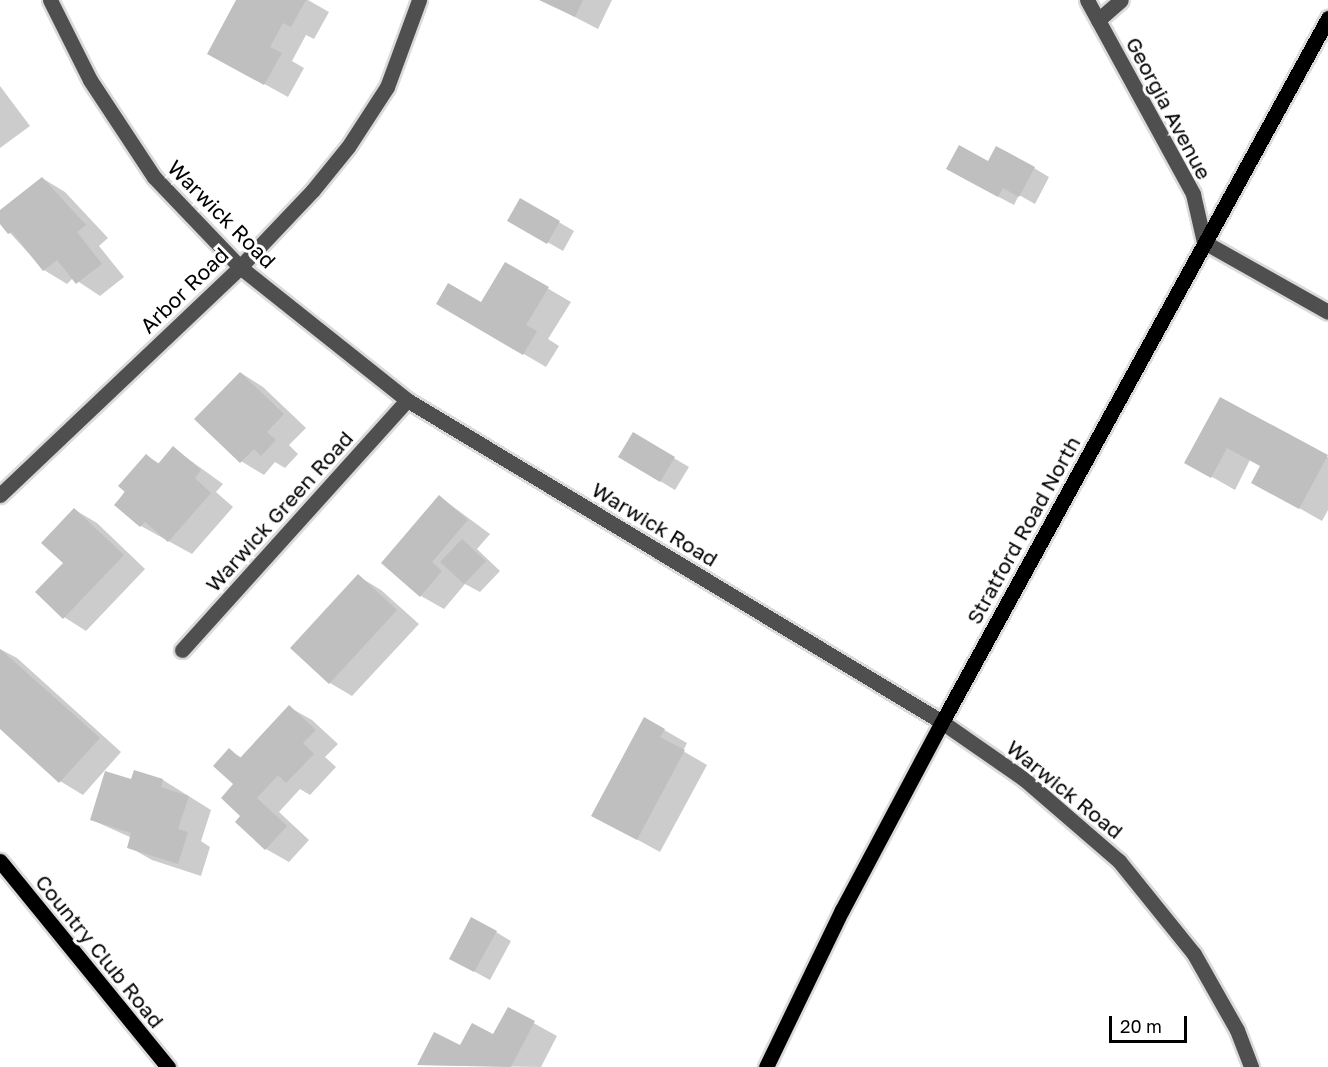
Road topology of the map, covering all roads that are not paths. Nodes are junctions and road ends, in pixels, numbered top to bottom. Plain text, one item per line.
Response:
1 (50, 0) edge
2 (419, 0) edge
3 (1087, 0) edge
4 (1121, 0) edge
5 (1328, 18) edge
6 (1098, 20) junction
7 (1204, 242) junction
8 (240, 267) junction
9 (1328, 312) edge
10 (407, 400) junction
11 (0, 495) edge
12 (182, 650) dead end
13 (942, 722) junction
14 (0, 861) edge
15 (168, 1067) edge
16 (766, 1067) edge
17 (1251, 1067) edge

1 - 8 street, Warwick Road
2 - 8 street, Arbor Road
3 - 6 street, Georgia Avenue
4 - 6 street
5 - 7 main road, Stratford Road North
6 - 7 street, Georgia Avenue
7 - 9 street
7 - 13 main road, Stratford Road North
8 - 10 street, Warwick Road
8 - 11 street, Arbor Road
10 - 12 street, Warwick Green Road
10 - 13 street, Warwick Road
13 - 16 main road, Stratford Road North
13 - 17 street, Warwick Road
14 - 15 main road, Country Club Road

